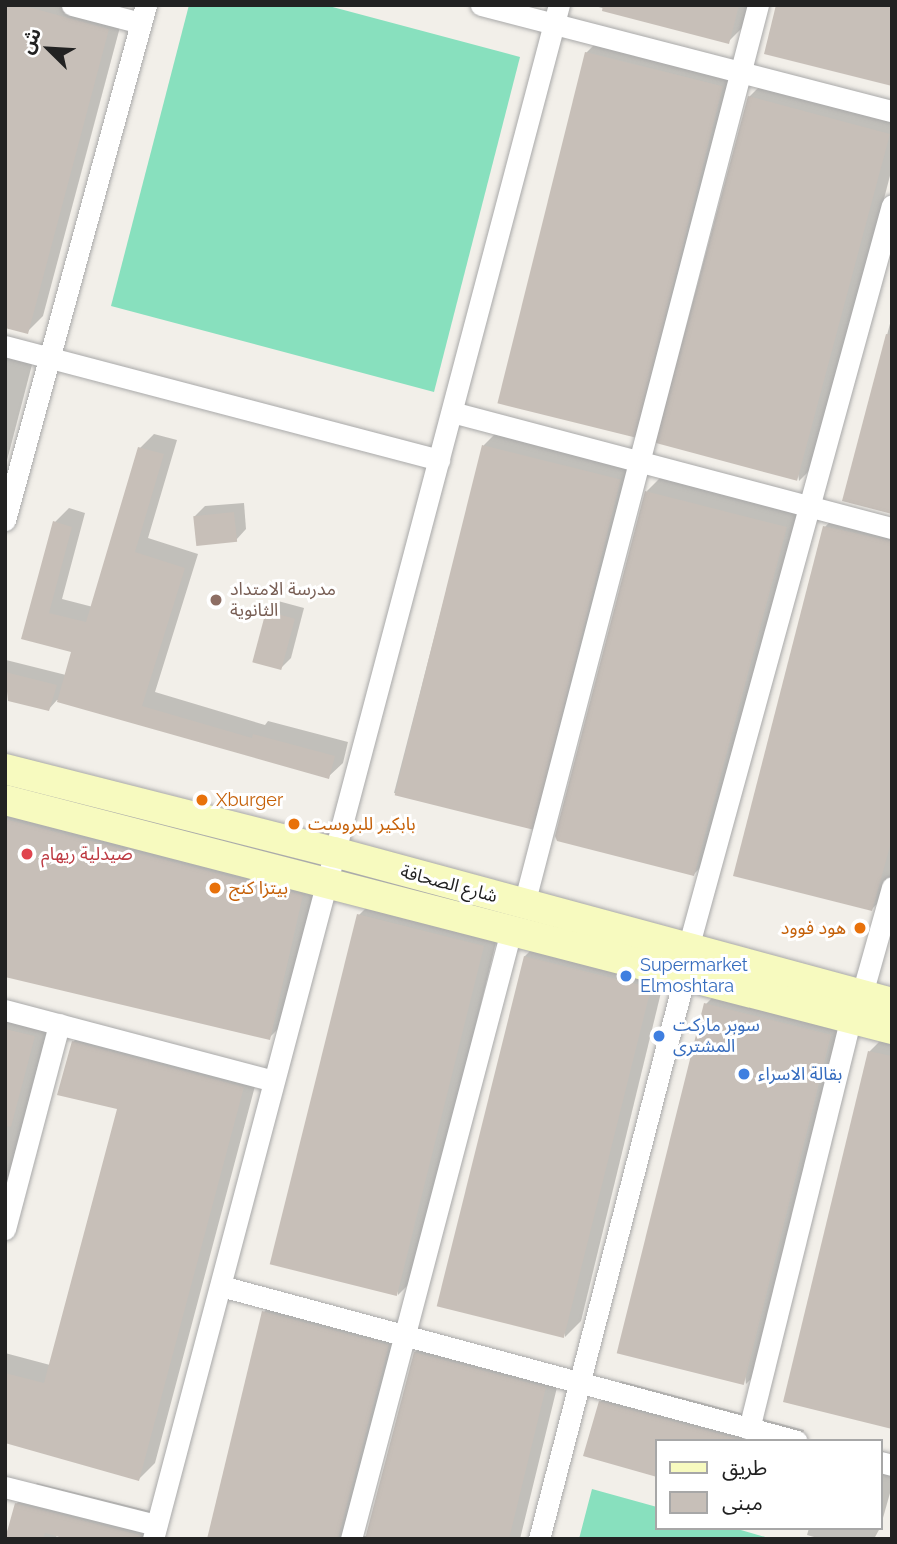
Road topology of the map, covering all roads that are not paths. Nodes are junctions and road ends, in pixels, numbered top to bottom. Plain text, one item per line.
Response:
1 (72, 5) edge
2 (481, 5) edge
3 (758, 5) edge
4 (144, 14) edge
5 (557, 14) edge
6 (741, 72) junction
7 (892, 111) edge
8 (892, 205) edge
9 (5, 346) edge
10 (53, 358) junction
11 (452, 412) junction
12 (439, 460) junction
13 (641, 462) junction
14 (813, 507) junction
15 (5, 520) edge
16 (892, 528) edge
17 (5, 769) edge
18 (5, 800) edge
19 (334, 852) junction
20 (327, 883) junction
21 (892, 887) edge
22 (517, 917) junction
23 (687, 962) junction
24 (892, 1003) edge
25 (857, 1006) junction
26 (5, 1010) edge
27 (59, 1024) junction
28 (892, 1029) edge
29 (273, 1081) junction
30 (5, 1229) edge
31 (221, 1286) junction
32 (405, 1338) junction
33 (579, 1385) junction
34 (749, 1429) junction
35 (789, 1439) edge
36 (5, 1487) edge
37 (155, 1532) edge
38 (351, 1539) edge
39 (539, 1539) edge

1 - 4 street
2 - 5 street
3 - 6 street
4 - 10 street
5 - 6 street
5 - 11 street
6 - 7 street
6 - 13 street
8 - 14 street
9 - 10 street
10 - 12 street
10 - 15 street
11 - 12 street
11 - 13 street
12 - 19 street
13 - 14 street
13 - 22 street
14 - 16 street
14 - 23 street
17 - 19 main road, شارع الصحافة
18 - 20 main road, شارع الصحافة
19 - 20 street
19 - 22 main road, شارع الصحافة
20 - 22 main road, شارع الصحافة
20 - 29 street
21 - 25 street
22 - 23 main road, شارع الصحافة
22 - 32 street
23 - 25 main road, شارع الصحافة
23 - 33 street
24 - 25 main road, شارع الصحافة
25 - 28 main road, شارع الصحافة
25 - 34 street
26 - 27 street
27 - 29 street
27 - 30 street
29 - 31 street
31 - 32 street
31 - 37 street
32 - 33 street
32 - 38 street
33 - 34 street
33 - 39 street
34 - 35 street
36 - 37 street

